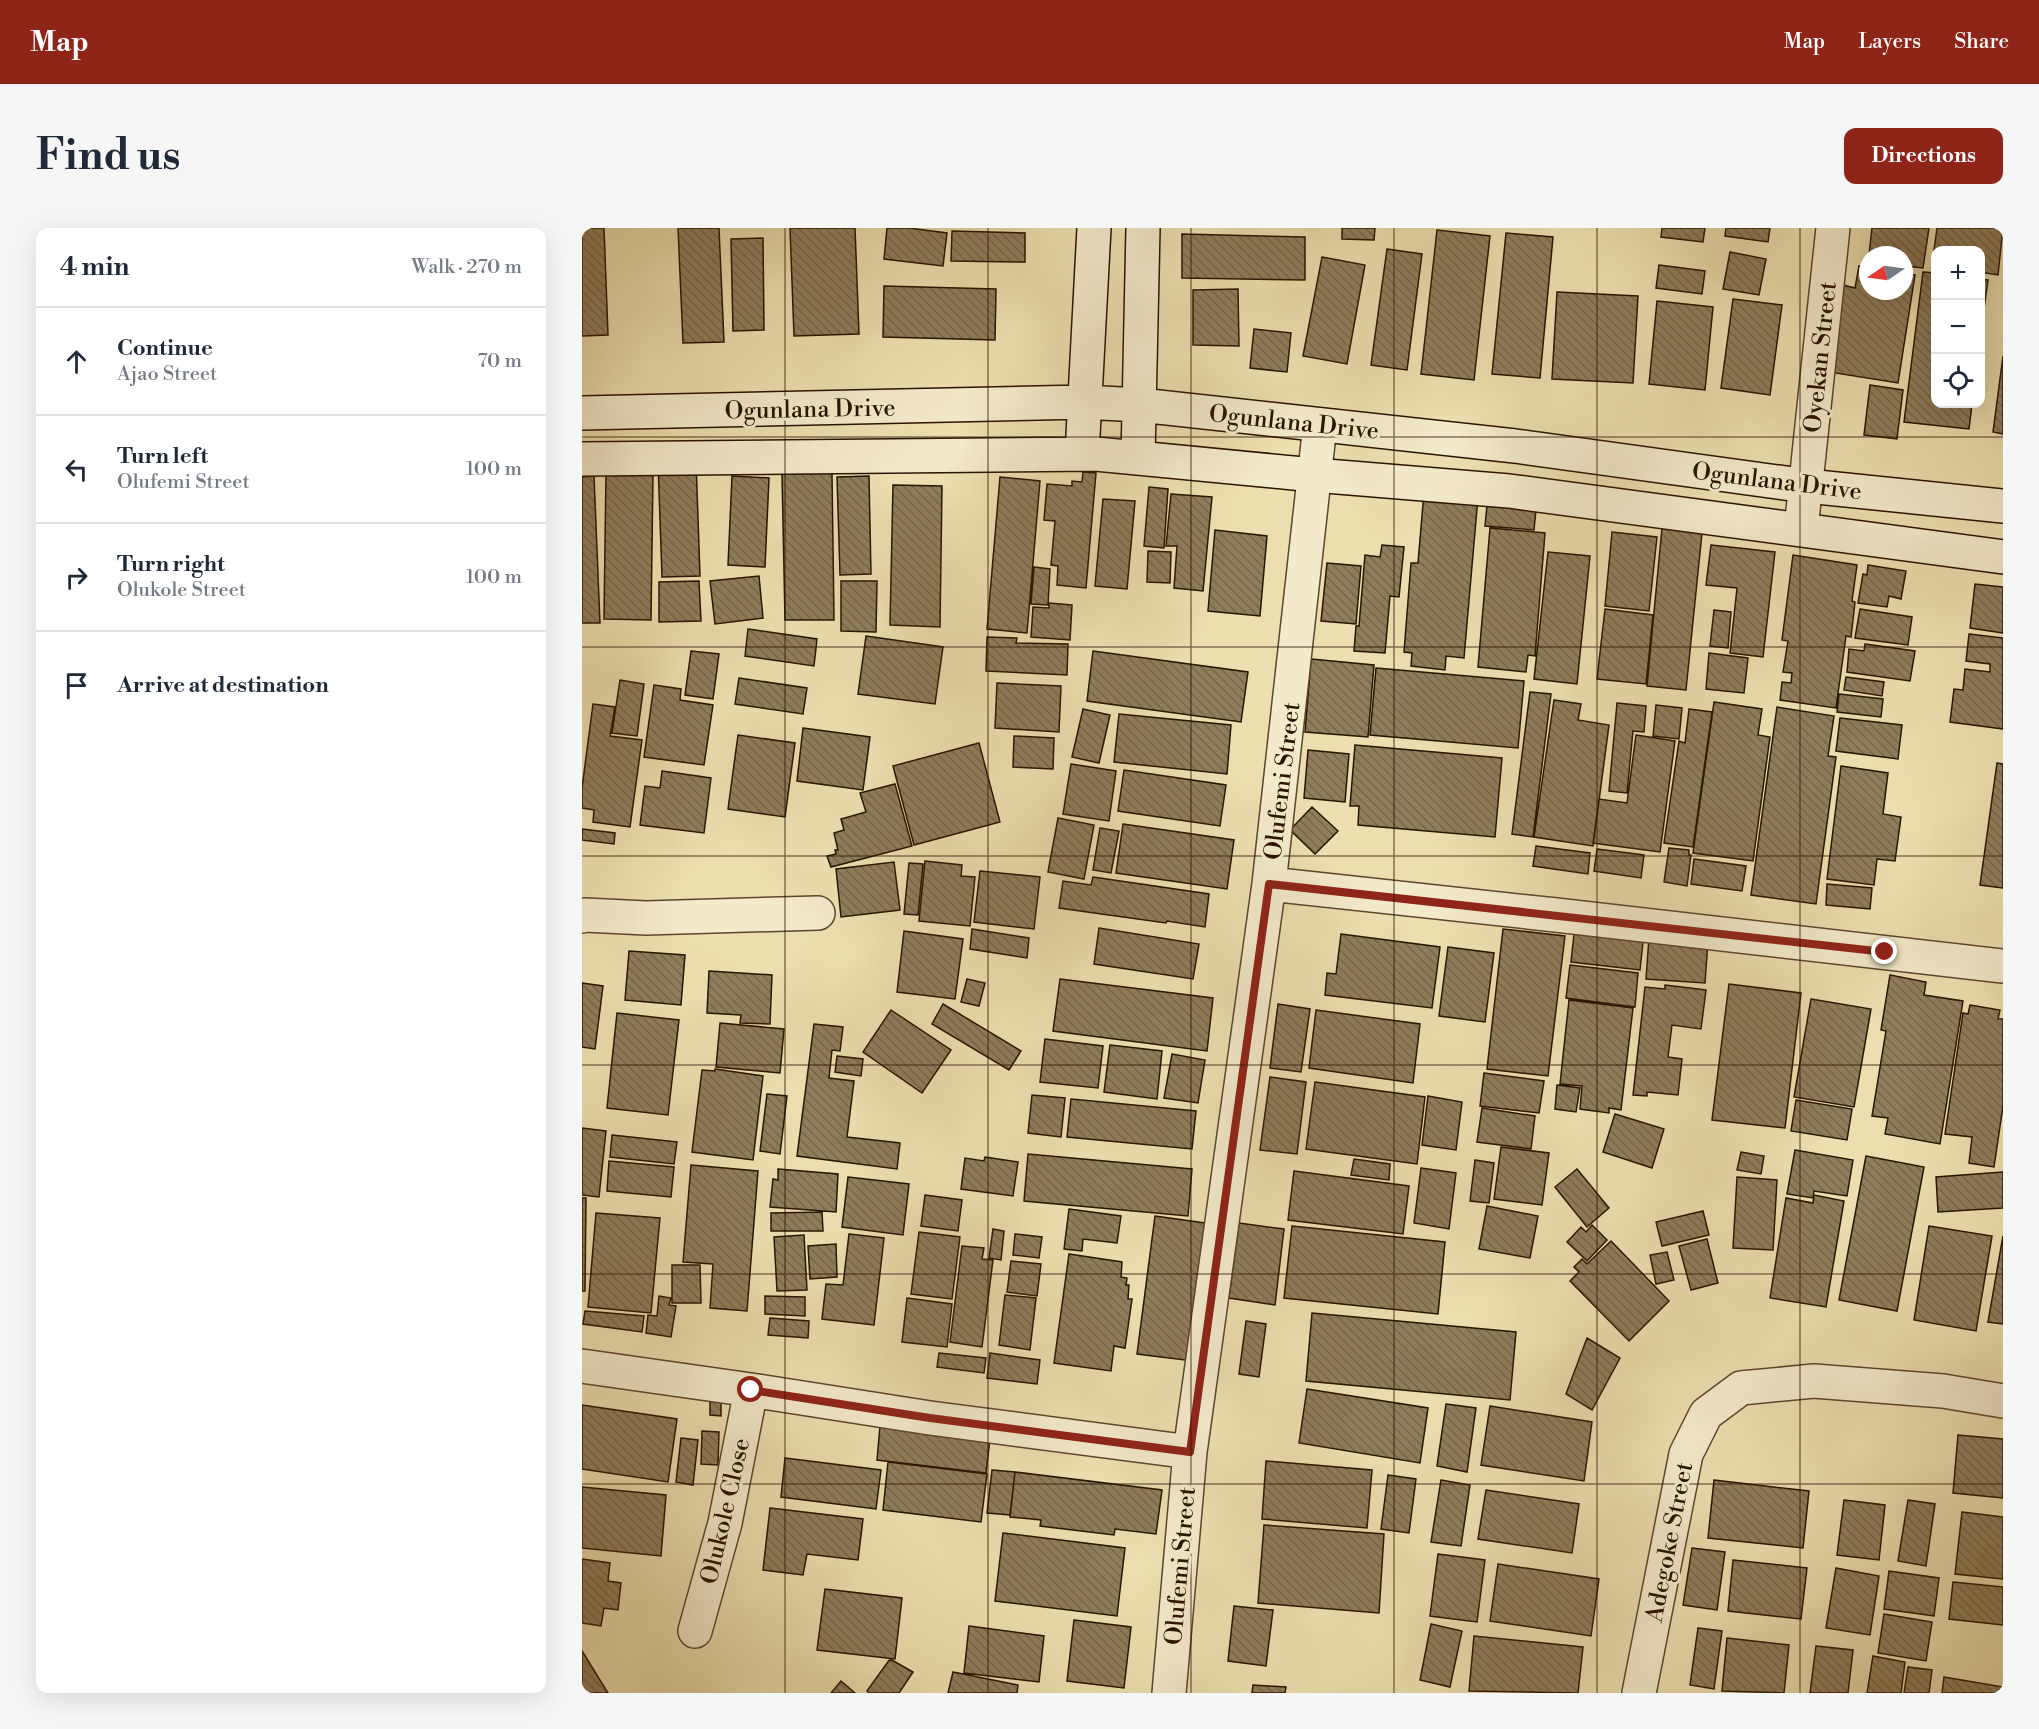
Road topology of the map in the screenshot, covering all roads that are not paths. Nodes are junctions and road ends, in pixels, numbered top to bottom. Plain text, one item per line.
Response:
1 (1094, 228) edge
2 (1143, 228) edge
3 (1833, 228) edge
4 (1083, 402) junction
5 (1140, 405) junction
6 (582, 413) edge
7 (1320, 425) junction
8 (1082, 454) junction
9 (1138, 458) junction
10 (582, 459) edge
11 (1314, 475) junction
12 (1807, 486) junction
13 (2003, 506) edge
14 (1802, 529) junction
15 (2003, 557) edge
16 (1269, 884) junction
17 (818, 912) dead end
18 (582, 916) edge
19 (2003, 966) edge
20 (582, 1366) edge
21 (751, 1390) junction
22 (2003, 1401) edge
23 (1190, 1452) junction
24 (695, 1631) dead end
25 (1169, 1693) edge
26 (1639, 1693) edge

1 - 4 street
2 - 5 street
3 - 12 street, Oyekan Street
4 - 5 street, Ogunlana Drive
4 - 6 street, Ogunlana Drive
4 - 8 street
5 - 7 street, Ogunlana Drive
5 - 9 street
7 - 11 street, Olufemi Street
7 - 12 street, Ogunlana Drive
8 - 9 street, Ogunlana Drive
8 - 10 street, Ogunlana Drive
9 - 11 street, Ogunlana Drive
11 - 14 street, Ogunlana Drive
11 - 16 street, Olufemi Street
12 - 13 street, Ogunlana Drive
12 - 14 street, Oyekan Street
14 - 15 street, Ogunlana Drive
16 - 19 street
16 - 23 street, Olufemi Street
17 - 18 street
20 - 21 street
21 - 23 street
21 - 24 street, Olukole Close
22 - 26 street, Adegoke Street
23 - 25 street, Olufemi Street

